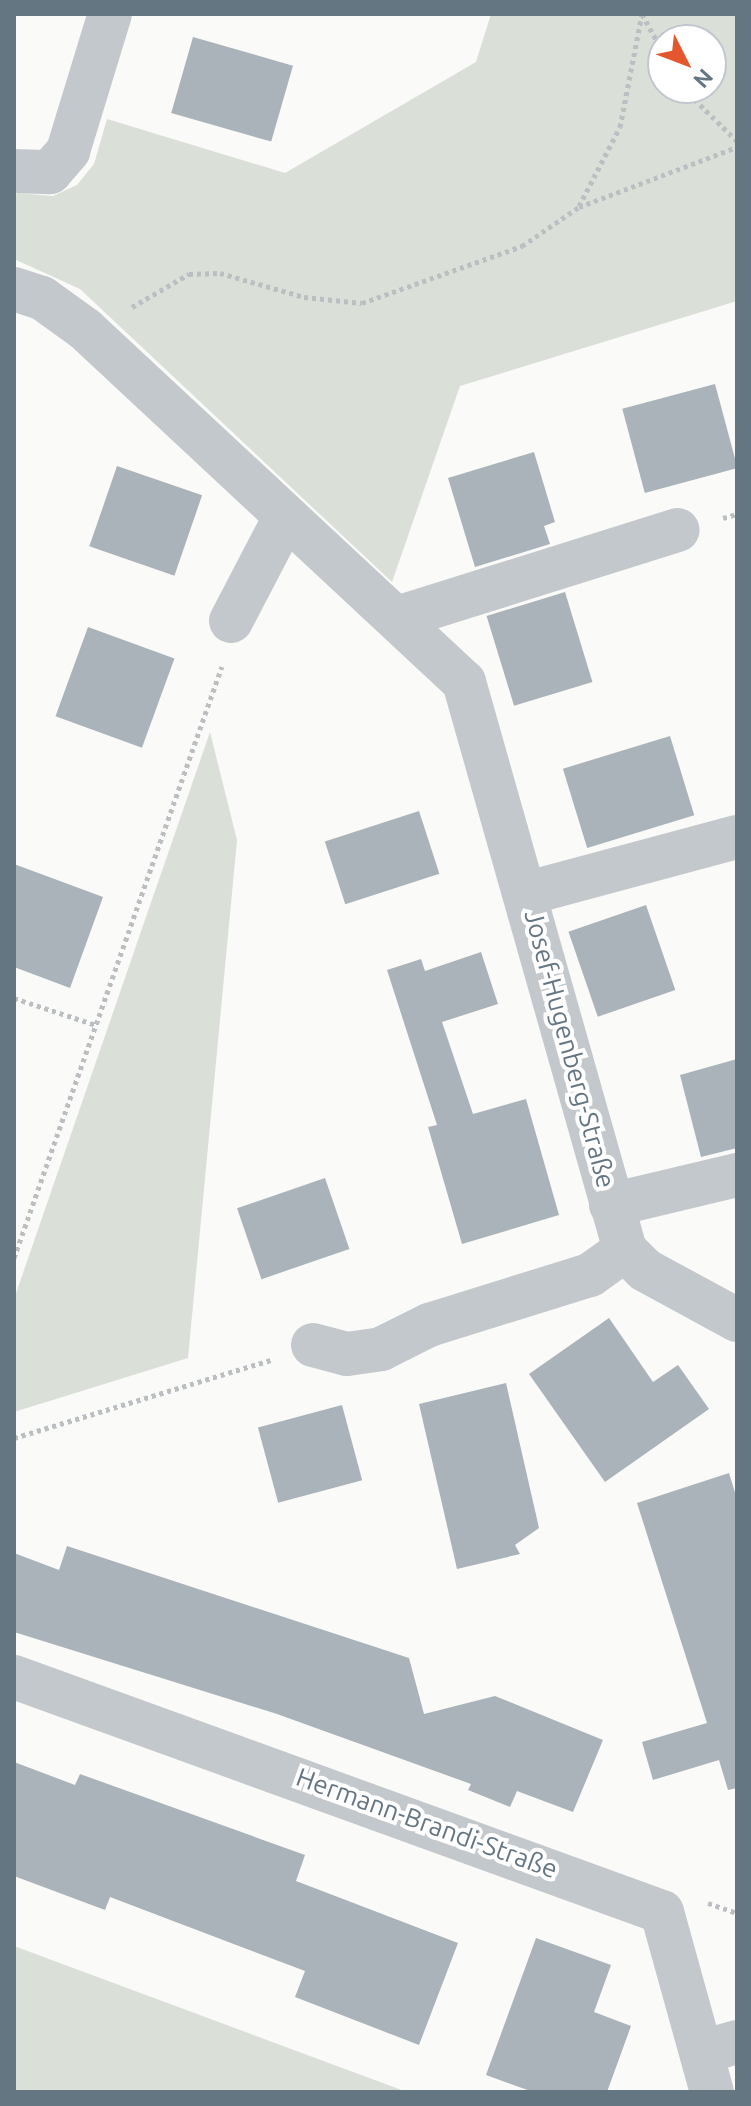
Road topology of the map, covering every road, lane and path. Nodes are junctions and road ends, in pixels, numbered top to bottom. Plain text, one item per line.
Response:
1 (110, 14) edge
2 (642, 14) edge
3 (698, 104) edge
4 (737, 144) edge
5 (14, 171) edge
6 (579, 207) junction
7 (14, 289) edge
8 (85, 329) junction
9 (284, 519) junction
10 (678, 530) dead end
11 (397, 618) junction
12 (231, 621) joint
13 (737, 837) edge
14 (528, 893) junction
15 (14, 998) edge
16 (96, 1025) junction
17 (737, 1175) edge
18 (611, 1205) junction
19 (625, 1250) junction
20 (14, 1258) edge
21 (737, 1320) edge
22 (313, 1345) joint
23 (14, 1438) edge
24 (14, 1677) edge
25 (717, 2062) edge

1 - 5 street
2 - 6 path
3 - 4 path
4 - 6 path
6 - 8 path
7 - 8 street, Josef-Hugenberg-Straße
8 - 9 street, Josef-Hugenberg-Straße
9 - 11 street, Josef-Hugenberg-Straße
9 - 12 street
10 - 11 street
11 - 14 street, Josef-Hugenberg-Straße
12 - 16 path
13 - 14 street, Josef-Hugenberg-Straße
14 - 18 street, Josef-Hugenberg-Straße
15 - 16 path
16 - 20 path
17 - 18 street, Josef-Hugenberg-Straße
18 - 19 street, Josef-Hugenberg-Straße
19 - 21 street
19 - 22 street
22 - 23 path
24 - 25 street, Hermann-Brandi-Straße

